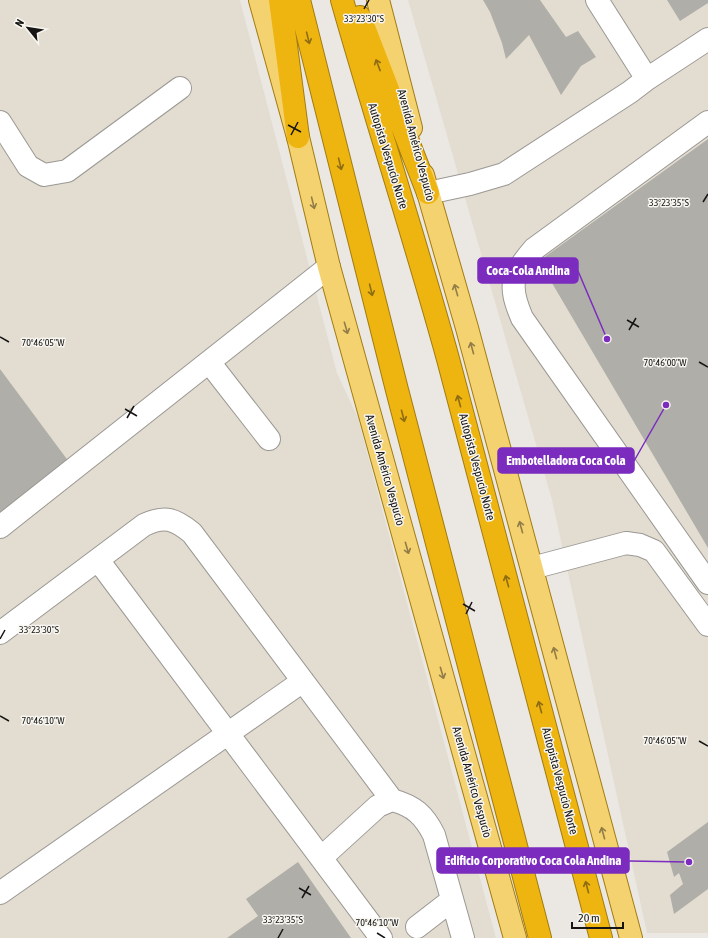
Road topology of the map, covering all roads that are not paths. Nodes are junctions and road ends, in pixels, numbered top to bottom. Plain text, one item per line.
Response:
1 (260, 0) edge
2 (280, 0) edge
3 (299, 0) edge
4 (342, 0) edge
5 (353, 0) edge
6 (378, 0) edge
7 (597, 0) edge
8 (708, 39) edge
9 (648, 80) junction
10 (180, 88) dead end
11 (0, 122) edge
12 (708, 122) edge
13 (298, 137) junction
14 (428, 193) junction
15 (329, 267) junction
16 (209, 362) junction
17 (269, 439) dead end
18 (0, 527) edge
19 (98, 560) junction
20 (532, 568) junction
21 (708, 583) edge
22 (708, 625) edge
23 (0, 633) edge
24 (303, 681) junction
25 (229, 734) junction
26 (392, 800) junction
27 (321, 858) junction
28 (0, 894) edge
29 (452, 900) junction
30 (417, 928) dead end
31 (381, 938) edge
32 (463, 938) edge
33 (515, 938) edge
34 (540, 938) edge
35 (601, 938) edge
36 (631, 938) edge

1 - 13 main road, Avenida Américo Vespucio
2 - 13 highway
3 -> 34 highway
35 -> 4 highway, Autopista Vespucio Norte
14 -> 5 highway
6 - 14 main road, Avenida Américo Vespucio
7 - 9 lane
8 - 9 lane
9 - 14 lane
10 - 11 lane
12 - 21 lane
13 -> 15 main road, Avenida Américo Vespucio
20 -> 14 main road, Avenida Américo Vespucio
15 - 16 lane
15 -> 33 main road, Avenida Américo Vespucio
16 - 17 lane
16 - 18 lane
19 - 23 lane
19 - 24 lane
19 - 25 lane
20 - 22 lane
36 -> 20 main road, Avenida Américo Vespucio
24 - 25 lane
24 - 26 lane
25 - 27 lane
25 - 28 lane
26 - 27 lane
26 - 29 lane
27 - 31 lane
29 - 30 lane
29 - 32 lane

